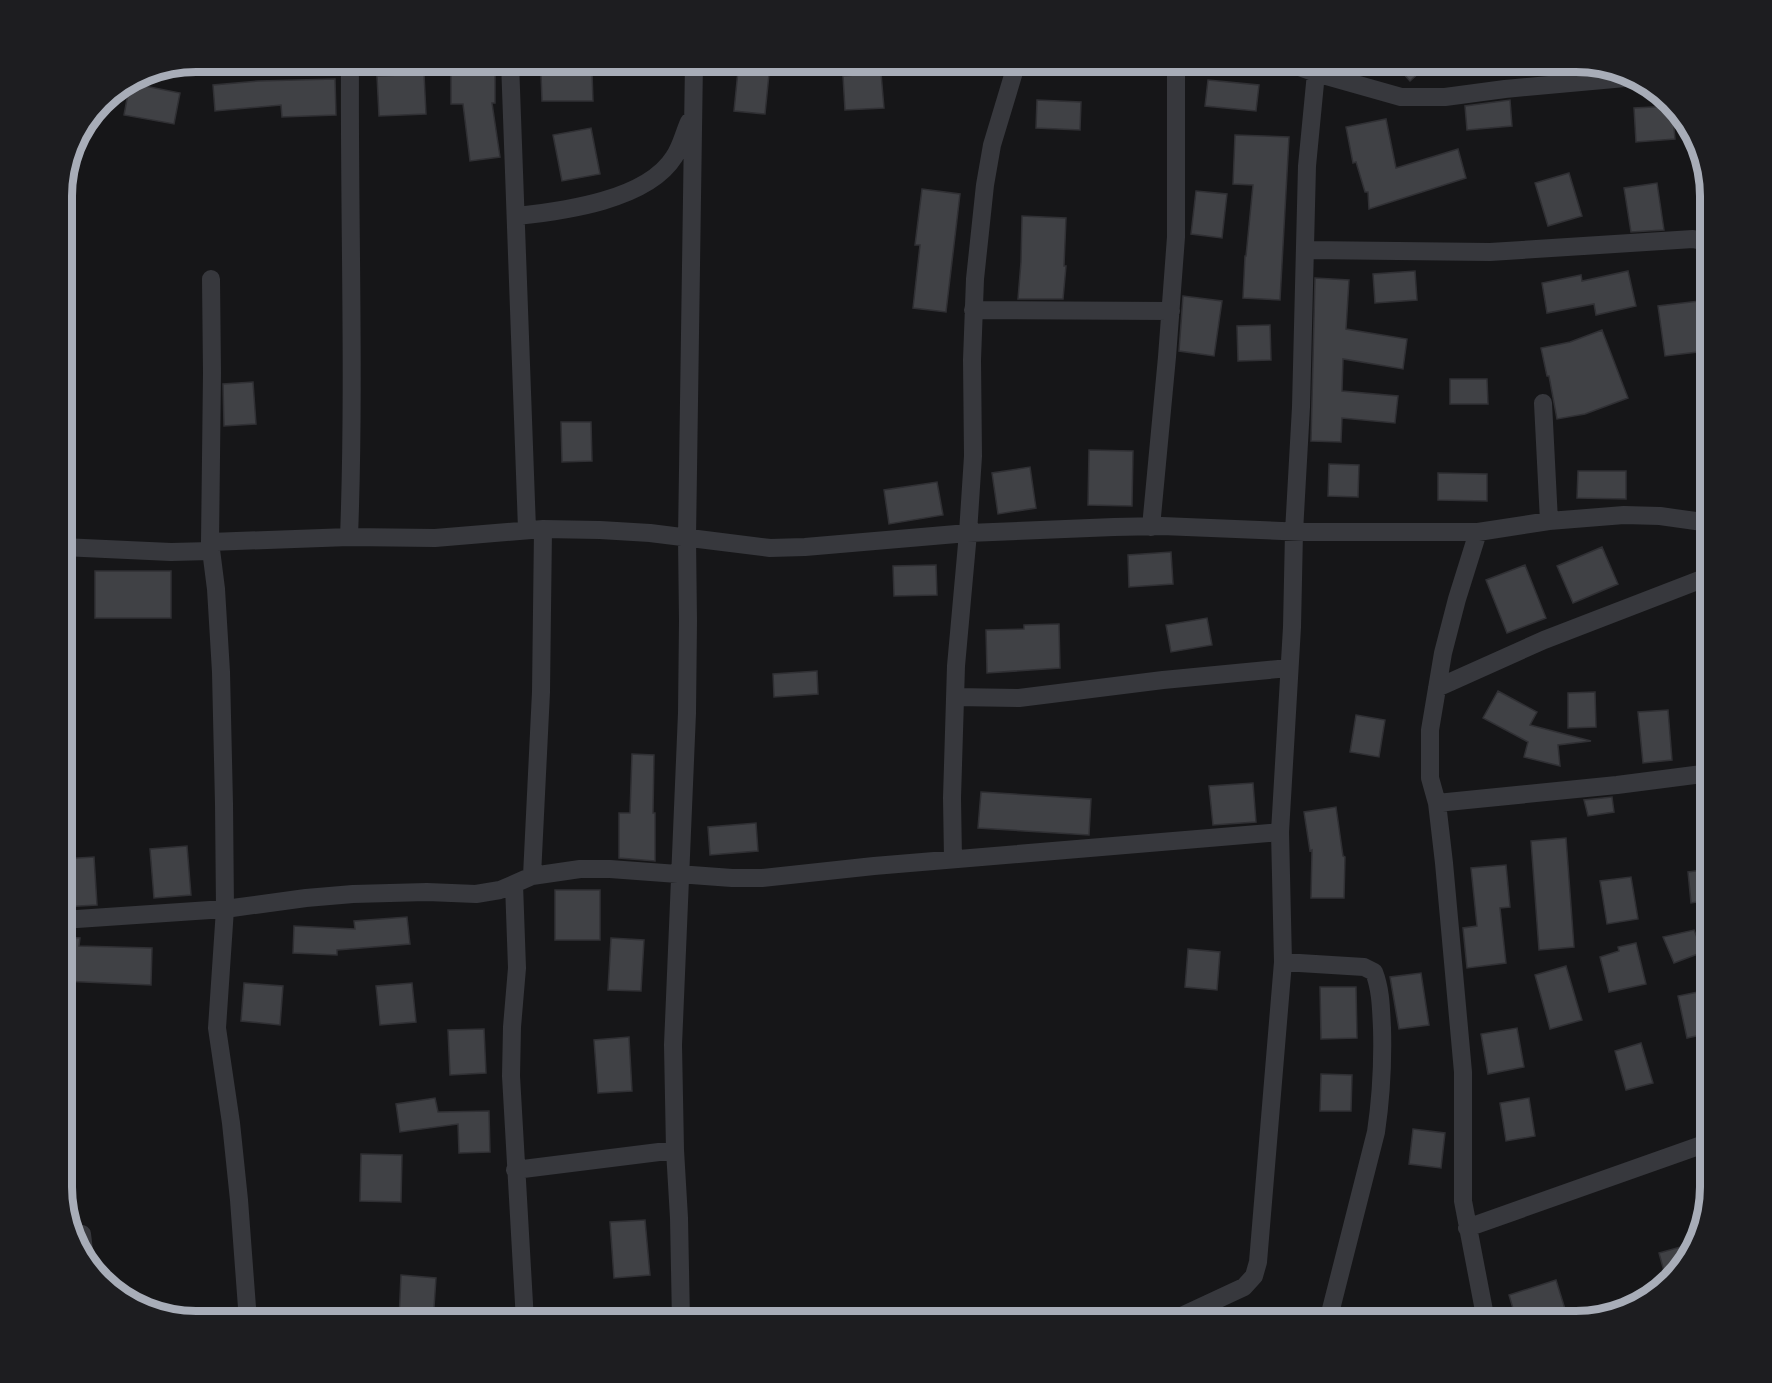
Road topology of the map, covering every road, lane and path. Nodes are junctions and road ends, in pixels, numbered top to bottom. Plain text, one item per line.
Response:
1 (350, 72) edge
2 (510, 72) edge
3 (694, 72) edge
4 (1014, 72) edge
5 (1176, 72) edge
6 (1569, 72) edge
7 (1316, 73) joint
8 (1616, 79) edge
9 (1568, 83) junction
10 (693, 112) junction
11 (517, 216) junction
12 (1700, 241) edge
13 (1306, 250) junction
14 (211, 279) dead end
15 (974, 310) junction
16 (1171, 311) junction
17 (1543, 403) dead end
18 (1549, 521) junction
19 (1700, 522) edge
20 (1150, 526) junction
21 (535, 529) junction
22 (1294, 532) junction
23 (1478, 532) junction
24 (968, 533) junction
25 (349, 537) junction
26 (687, 538) junction
27 (211, 546) junction
28 (72, 547) edge
29 (1700, 580) edge
30 (1289, 668) junction
31 (1437, 688) junction
32 (955, 697) junction
33 (1700, 774) edge
34 (1437, 803) junction
35 (1280, 832) junction
36 (953, 860) junction
37 (681, 874) junction
38 (532, 876) junction
39 (514, 884) junction
40 (225, 909) junction
41 (72, 919) edge
42 (1283, 963) junction
43 (1700, 1146) edge
44 (675, 1150) junction
45 (515, 1170) junction
46 (1467, 1228) junction
47 (82, 1234) dead end
48 (82, 1237) edge
49 (247, 1311) edge
50 (525, 1311) edge
51 (681, 1311) edge
52 (1194, 1311) edge
53 (1331, 1311) edge
54 (1484, 1311) edge

1 - 25 street
2 - 11 street
3 - 10 street
4 - 15 street
5 - 16 street
6 - 9 street
7 - 9 street
7 - 13 street
8 - 9 street
10 - 11 street
10 - 26 street
11 - 21 street
12 - 13 street
13 - 22 street
14 - 27 street
15 - 16 street
15 - 24 street
16 - 20 street
17 - 18 street
18 - 19 street
18 - 23 street
20 - 22 street
20 - 24 street
21 - 25 street
21 - 26 street
21 - 38 street
22 - 23 street
22 - 30 street
23 - 31 street
24 - 26 street
24 - 32 street
25 - 27 street
26 - 37 street
27 - 28 street
27 - 40 street
29 - 31 street
30 - 32 street
30 - 35 street
31 - 34 street
32 - 36 street
33 - 34 street
34 - 46 street
35 - 36 street
35 - 42 street
36 - 37 street
37 - 38 street
37 - 44 street
38 - 39 street
39 - 40 street
39 - 45 street
40 - 41 street
40 - 49 street
42 - 52 street
42 - 53 street
43 - 46 street
44 - 45 street
44 - 51 street
45 - 50 street
46 - 54 street
47 - 48 street

